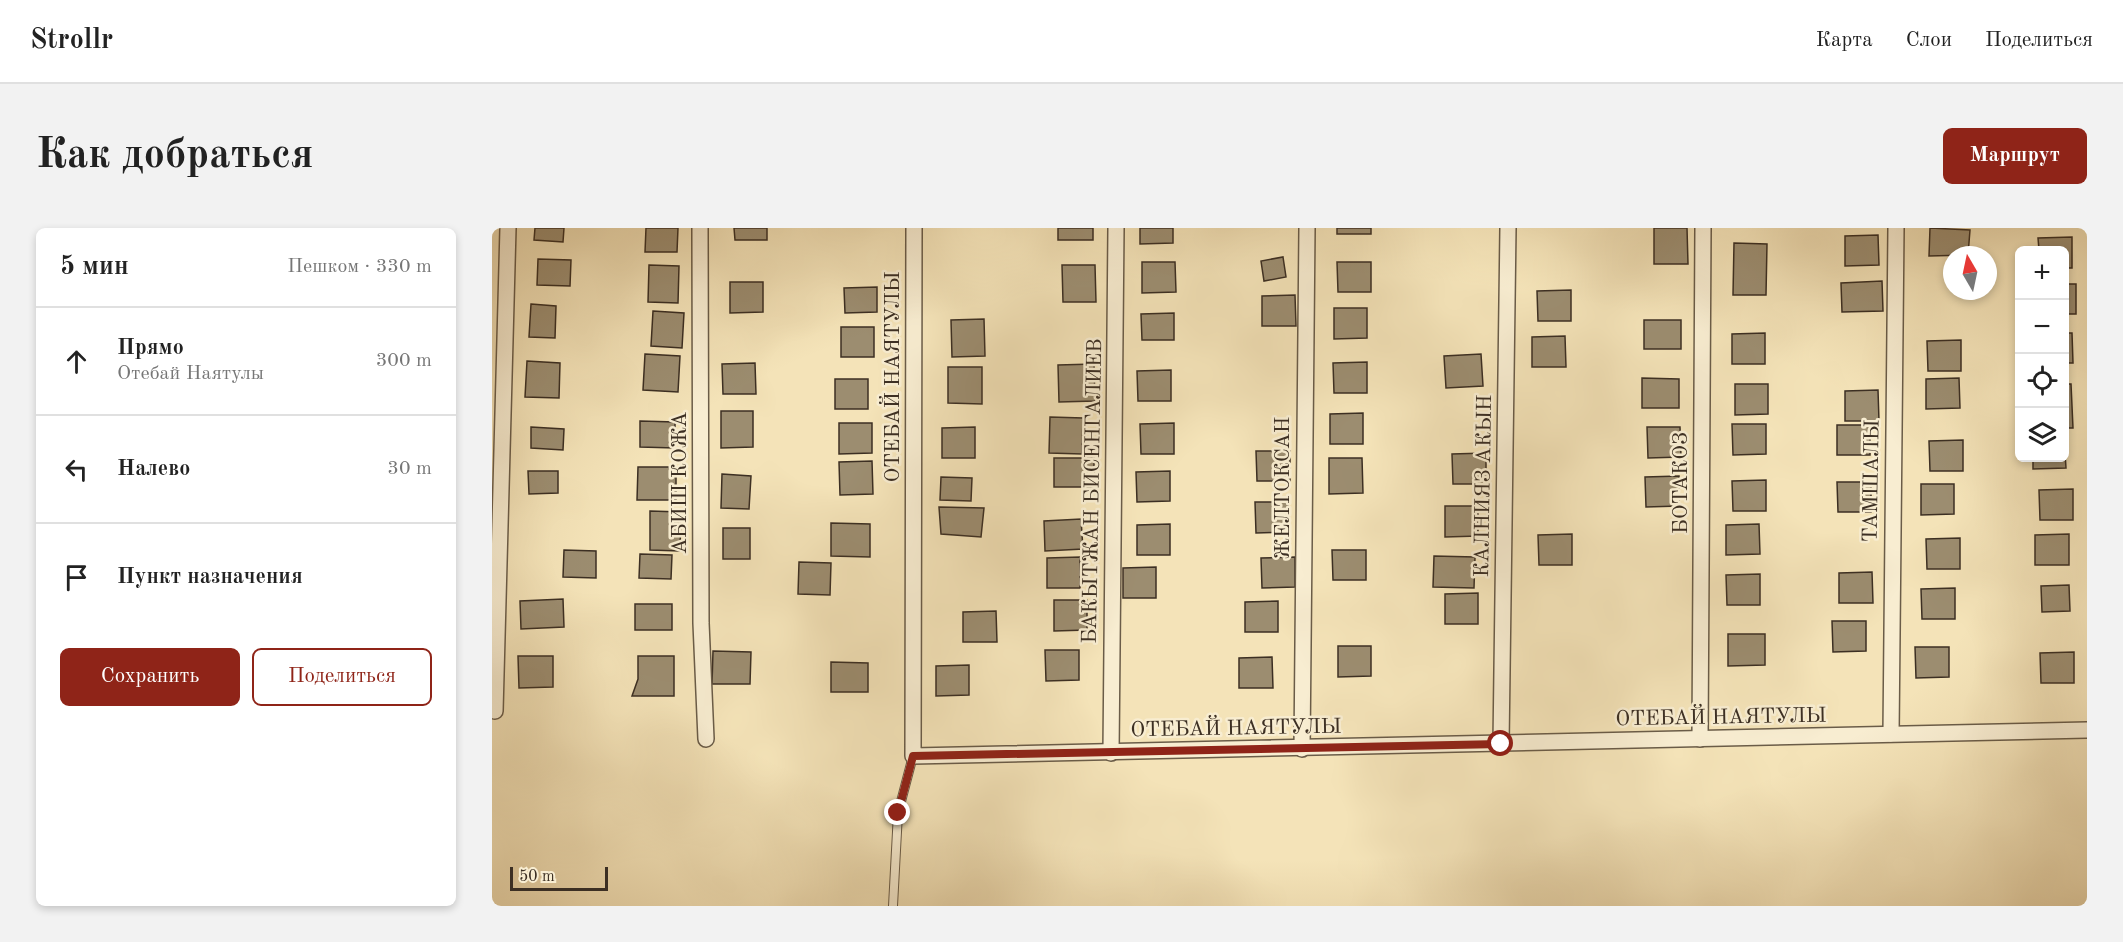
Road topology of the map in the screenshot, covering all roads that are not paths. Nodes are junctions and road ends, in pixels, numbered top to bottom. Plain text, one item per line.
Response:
1 (508, 228) edge
2 (700, 228) edge
3 (914, 228) edge
4 (1116, 228) edge
5 (1307, 228) edge
6 (1508, 228) edge
7 (1703, 228) edge
8 (1896, 228) edge
9 (495, 711) dead end
10 (2087, 730) edge
11 (1891, 734) junction
12 (706, 738) dead end
13 (1700, 739) junction
14 (1501, 744) junction
15 (1302, 749) junction
16 (1111, 753) junction
17 (913, 756) junction
18 (893, 906) edge

1 - 9 street
2 - 12 street, АБИШ КОЖА
3 - 17 street, ОТЕБАЙ НАЯТУЛЫ
4 - 16 street, БАКЫТЖАН БИСЕНГАЛИЕВ
5 - 15 street, ЖЕЛТОКСАН
6 - 14 street, КАЛНИЯЗ АКЫН
7 - 13 street, БОТАКОЗ
8 - 11 street, ТАМШАЛЫ
10 - 11 street, ОТЕБАЙ НАЯТУЛЫ
11 - 13 street, ОТЕБАЙ НАЯТУЛЫ
13 - 14 street, ОТЕБАЙ НАЯТУЛЫ
14 - 15 street, ОТЕБАЙ НАЯТУЛЫ
15 - 16 street, ОТЕБАЙ НАЯТУЛЫ
16 - 17 street, ОТЕБАЙ НАЯТУЛЫ
17 - 18 lane

